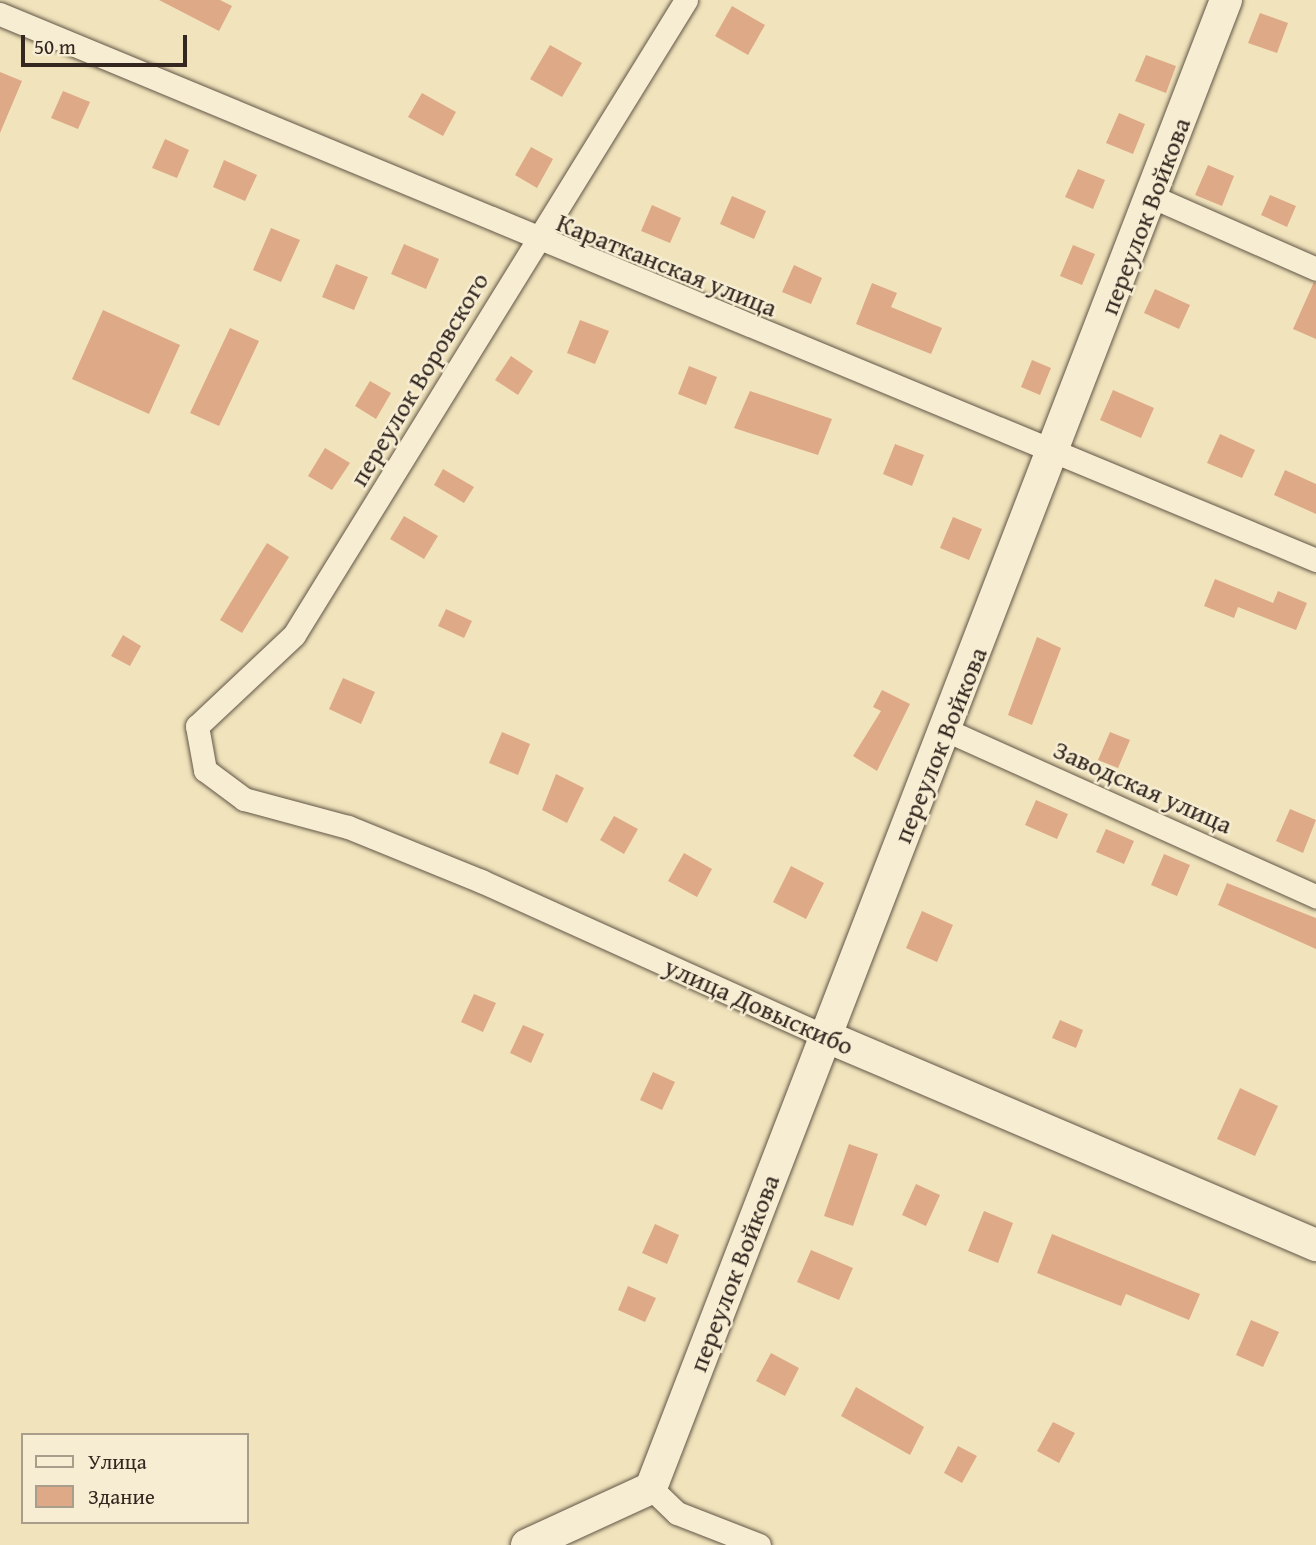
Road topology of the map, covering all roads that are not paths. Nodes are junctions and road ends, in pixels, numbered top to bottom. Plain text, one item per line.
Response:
1 (1226, 0) edge
2 (681, 1) edge
3 (0, 14) edge
4 (1153, 197) junction
5 (534, 241) junction
6 (1316, 269) edge
7 (1054, 454) junction
8 (1316, 560) edge
9 (946, 730) junction
10 (205, 769) joint
11 (1316, 896) edge
12 (825, 1036) junction
13 (1316, 1245) edge
14 (651, 1488) junction
15 (527, 1545) edge
16 (759, 1545) edge

1 - 4 street, переулок Войкова
2 - 5 street, переулок Воровского
3 - 5 street, Каратканская улица
4 - 6 street
4 - 7 street, переулок Войкова
5 - 7 street, Каратканская улица
5 - 10 street, переулок Воровского
7 - 8 street, Каратканская улица
7 - 9 street, переулок Войкова
9 - 11 street, Заводская улица
9 - 12 street, переулок Войкова
10 - 12 street, улица Довыскибо
12 - 13 street, улица Довыскибо
12 - 14 street, переулок Войкова
14 - 15 street
14 - 16 street

